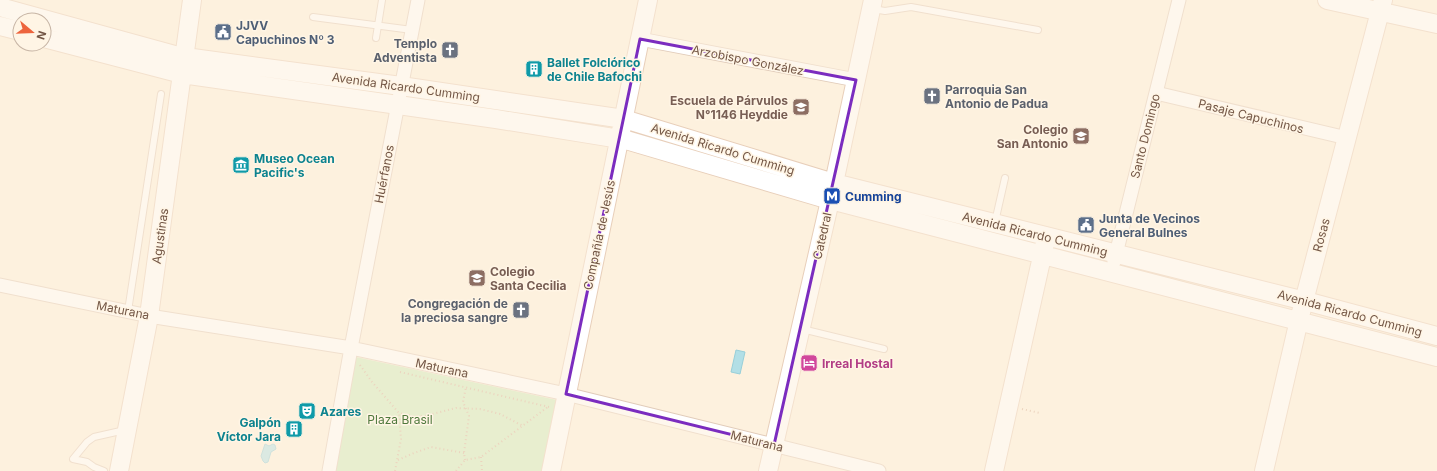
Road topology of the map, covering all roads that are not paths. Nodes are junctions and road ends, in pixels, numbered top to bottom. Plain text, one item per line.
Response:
1 (192, 0) edge
2 (382, 0) edge
3 (418, 0) edge
4 (648, 0) edge
5 (1179, 0) edge
6 (1326, 0) edge
7 (872, 4) edge
8 (1381, 6) edge
9 (0, 7) edge
10 (313, 17) dead end
11 (1437, 24) edge
12 (378, 25) junction
13 (0, 26) edge
14 (12, 29) edge
15 (412, 30) junction
16 (1038, 30) dead end
17 (376, 38) dead end
18 (640, 38) junction
19 (52, 40) edge
20 (184, 66) junction
21 (856, 80) junction
22 (401, 86) junction
23 (1156, 93) junction
24 (161, 94) dead end
25 (500, 100) junction
26 (397, 105) junction
27 (496, 119) junction
28 (624, 119) junction
29 (1346, 138) junction
30 (620, 139) junction
31 (1005, 178) dead end
32 (834, 183) junction
33 (830, 200) junction
34 (995, 223) junction
35 (1047, 236) junction
36 (1116, 254) junction
37 (1042, 255) junction
38 (1111, 273) junction
39 (0, 285) edge
40 (1304, 301) junction
41 (128, 312) junction
42 (149, 316) junction
43 (1299, 320) junction
44 (800, 328) junction
45 (1437, 336) edge
46 (351, 348) junction
47 (884, 349) dead end
48 (1437, 357) edge
49 (566, 394) junction
50 (127, 430) junction
51 (774, 445) junction
52 (104, 471) edge
53 (119, 471) edge
54 (329, 471) edge
55 (551, 471) edge
56 (768, 471) edge
57 (879, 471) edge
58 (994, 471) edge
59 (1264, 471) edge

1 - 20 main road, Agustinas
2 - 12 lane
3 - 15 street, Huérfanos
4 - 18 main road, Compañía de Jesús
5 - 23 street, Santo Domingo
6 - 8 main road
7 - 16 lane
7 - 21 main road, Catedral
8 - 11 main road
8 - 29 main road, Rosas
9 - 20 main road, Avenida Ricardo Cumming
10 - 12 lane
12 - 15 lane
12 - 17 lane
13 - 14 main road
15 - 22 street, Huérfanos
18 - 21 street, Arzobispo González
18 - 28 main road, Compañía de Jesús
19 - 20 main road, Avenida Ricardo Cumming
20 - 22 main road, Avenida Ricardo Cumming
20 - 26 main road, Avenida Ricardo Cumming
20 - 42 main road, Agustinas
21 - 32 main road, Catedral
22 - 25 main road, Avenida Ricardo Cumming
22 - 26 street, Huérfanos
23 - 29 street, Pasaje Capuchinos
23 - 36 street, Santo Domingo
24 - 41 lane
25 - 27 main road
25 - 28 main road, Avenida Ricardo Cumming
26 - 27 main road, Avenida Ricardo Cumming
26 - 46 street, Huérfanos
27 - 30 main road, Avenida Ricardo Cumming
28 - 30 main road, Compañía de Jesús
28 - 32 main road, Avenida Ricardo Cumming
29 - 40 main road, Rosas
30 - 33 main road, Avenida Ricardo Cumming
30 - 49 main road, Compañía de Jesús
31 - 34 lane
32 - 33 main road, Catedral
32 - 34 main road, Avenida Ricardo Cumming
33 - 37 main road, Avenida Ricardo Cumming
33 - 44 main road, Catedral
34 - 35 main road, Avenida Ricardo Cumming
35 - 36 main road, Avenida Ricardo Cumming
35 - 37 main road
36 - 38 street, Santo Domingo
36 - 40 main road, Avenida Ricardo Cumming
37 - 38 main road, Avenida Ricardo Cumming
37 - 58 main road
38 - 43 main road, Avenida Ricardo Cumming
39 - 41 street, Maturana
40 - 43 main road, Rosas
40 - 45 main road, Avenida Ricardo Cumming
41 - 42 street, Maturana
42 - 46 street, Maturana
42 - 50 main road, Agustinas
43 - 48 main road, Avenida Ricardo Cumming
43 - 59 main road, Rosas
44 - 47 lane
44 - 51 main road, Catedral
46 - 49 street, Maturana
46 - 54 street, Huérfanos
49 - 51 street, Maturana
49 - 55 main road, Compañía de Jesús
50 - 52 lane
50 - 53 main road, Agustinas
51 - 56 main road, Catedral
51 - 57 street, Maturana

